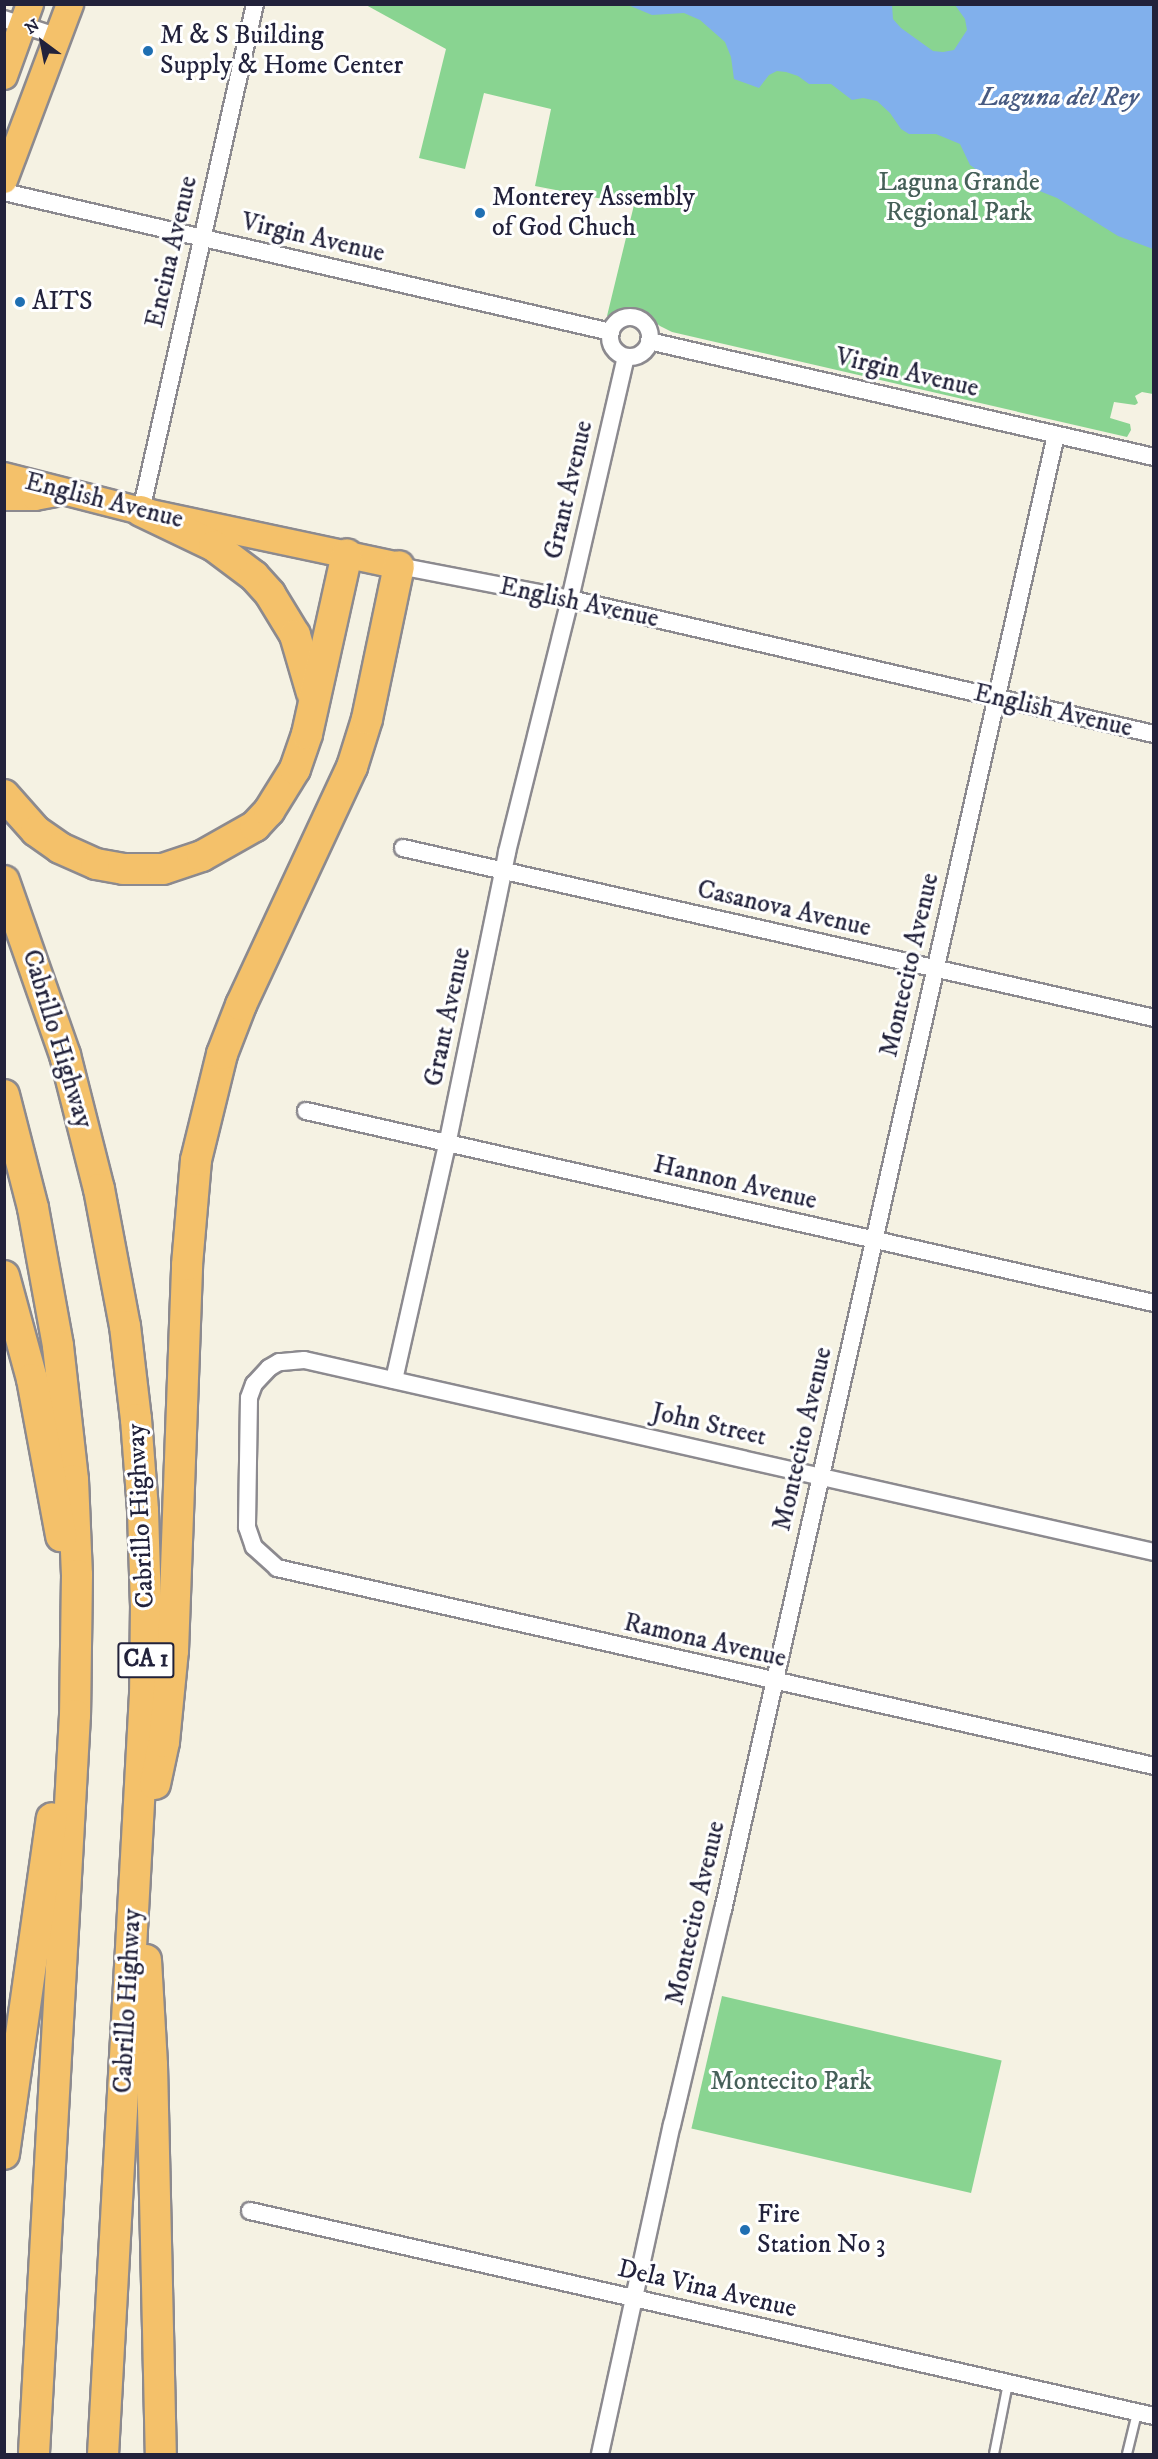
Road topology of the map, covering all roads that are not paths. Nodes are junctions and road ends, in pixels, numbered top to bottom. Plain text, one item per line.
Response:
1 (69, 4) edge
2 (255, 4) edge
3 (19, 16) edge
4 (59, 37) junction
5 (4, 76) edge
6 (4, 180) edge
7 (4, 192) edge
8 (201, 238) junction
9 (610, 332) junction
10 (649, 341) junction
11 (626, 357) junction
12 (1056, 435) junction
13 (1154, 457) edge
14 (4, 476) edge
15 (61, 491) junction
16 (4, 497) edge
17 (141, 511) junction
18 (347, 554) junction
19 (399, 566) junction
20 (570, 598) junction
21 (313, 697) junction
22 (997, 698) junction
23 (1154, 734) edge
24 (4, 795) edge
25 (403, 848) dead end
26 (504, 872) junction
27 (4, 882) edge
28 (935, 970) junction
29 (1154, 1018) edge
30 (4, 1095) edge
31 (306, 1110) dead end
32 (447, 1144) junction
33 (874, 1240) junction
34 (4, 1276) edge
35 (1154, 1303) edge
36 (394, 1380) junction
37 (821, 1476) junction
38 (1154, 1552) edge
39 (78, 1620) junction
40 (77, 1667) junction
41 (775, 1683) junction
42 (1154, 1766) edge
43 (138, 1835) junction
44 (135, 1882) junction
45 (4, 2154) edge
46 (250, 2211) dead end
47 (635, 2299) junction
48 (1008, 2384) junction
49 (1145, 2414) edge
50 (34, 2454) edge
51 (103, 2454) edge
52 (161, 2454) edge
53 (600, 2454) edge
54 (994, 2454) edge
55 (1126, 2454) edge

1 - 4 main road
2 - 8 street, Encina Avenue
3 - 4 street
3 - 5 main road
4 - 6 main road
7 - 8 street, Virgin Avenue
8 - 9 street, Virgin Avenue
8 - 17 street, Encina Avenue
9 - 10 street
9 - 11 street
10 - 11 street
10 - 12 street, Virgin Avenue
11 - 20 street, Grant Avenue
12 - 13 street, Virgin Avenue
12 - 22 street, Montecito Avenue
14 - 15 main road, English Avenue
15 - 16 main road
15 - 17 main road, English Avenue
17 - 18 main road, English Avenue
17 - 21 highway
18 - 19 main road, English Avenue
18 - 21 highway
19 - 20 street, English Avenue
19 - 43 highway
20 - 22 street, English Avenue
20 - 26 street, Grant Avenue
21 - 24 highway
22 - 23 street, English Avenue
22 - 28 street, Montecito Avenue
25 - 26 street, Casanova Avenue
26 - 28 street, Casanova Avenue
26 - 32 street, Grant Avenue
27 - 43 highway, Cabrillo Highway / CA 1
28 - 29 street, Casanova Avenue
28 - 33 street, Montecito Avenue
30 - 39 highway
31 - 32 street, Hannon Avenue
32 - 33 street, Hannon Avenue
32 - 36 street, Grant Avenue
33 - 35 street, Hannon Avenue
33 - 37 street, Montecito Avenue
34 - 39 highway
36 - 37 street, John Street
36 - 41 street, Ramona Avenue
37 - 38 street, John Street
37 - 41 street, Montecito Avenue
39 - 40 highway
40 - 45 highway
40 - 50 highway
41 - 42 street, Ramona Avenue
41 - 47 street, Montecito Avenue
43 - 44 highway, Cabrillo Highway / CA 1
44 - 51 highway, Cabrillo Highway / CA 1
44 - 52 highway
46 - 47 street, Dela Vina Avenue
47 - 48 street, Dela Vina Avenue
47 - 53 street, Montecito Avenue
48 - 49 street, Dela Vina Avenue
48 - 54 lane
49 - 55 lane

